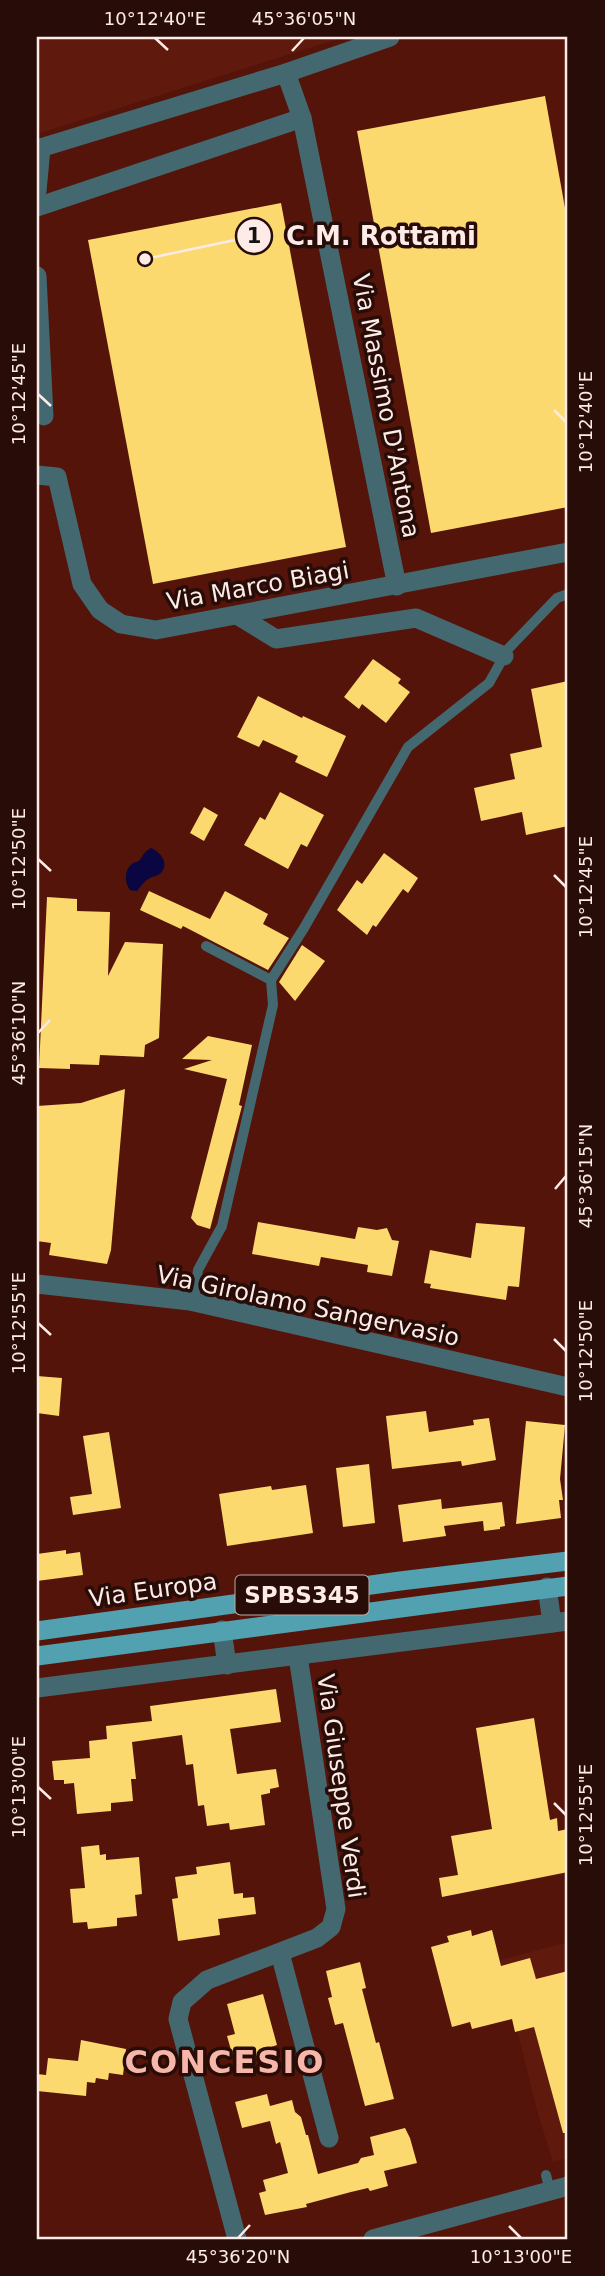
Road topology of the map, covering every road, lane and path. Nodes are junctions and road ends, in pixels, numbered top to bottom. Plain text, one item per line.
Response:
1 (390, 37) edge
2 (359, 42) edge
3 (286, 73) junction
4 (302, 118) junction
5 (39, 149) edge
6 (37, 191) edge
7 (37, 207) edge
8 (37, 276) edge
9 (44, 416) dead end
10 (37, 475) edge
11 (568, 552) edge
12 (397, 586) junction
13 (568, 594) edge
14 (237, 615) junction
15 (504, 656) junction
16 (206, 946) dead end
17 (271, 979) junction
18 (37, 1284) edge
19 (194, 1303) junction
20 (568, 1387) edge
21 (568, 1561) edge
22 (568, 1586) edge
23 (547, 1587) junction
24 (560, 1622) edge
25 (222, 1630) junction
26 (37, 1631) edge
27 (37, 1656) edge
28 (298, 1656) junction
29 (227, 1665) junction
30 (37, 1688) edge
31 (280, 1953) junction
32 (329, 2138) dead end
33 (555, 2184) edge
34 (237, 2239) edge
35 (373, 2239) edge

1 - 2 street
2 - 3 street
3 - 4 street, Via Massimo D'Antona
3 - 5 street
4 - 7 street
4 - 12 street, Via Massimo D'Antona
5 - 6 street
8 - 9 street
10 - 14 street, Via Marco Biagi
11 - 12 street, Via Marco Biagi
12 - 14 street, Via Marco Biagi
13 - 15 lane
14 - 15 street
15 - 17 lane
16 - 17 lane
17 - 19 lane
18 - 19 street, Via Girolamo Sangervasio
19 - 20 street, Via Girolamo Sangervasio
21 - 26 main road, Via Europa / SPBS345
22 - 23 main road, Via Europa / SPBS345
23 - 24 street
23 - 25 main road, Via Europa / SPBS345
24 - 28 street
25 - 27 main road, Via Europa / SPBS345
25 - 29 street, Via Europa
28 - 29 street
28 - 31 street, Via Giuseppe Verdi
29 - 30 street
31 - 32 street
31 - 34 street, Via Giuseppe Verdi
33 - 35 street

